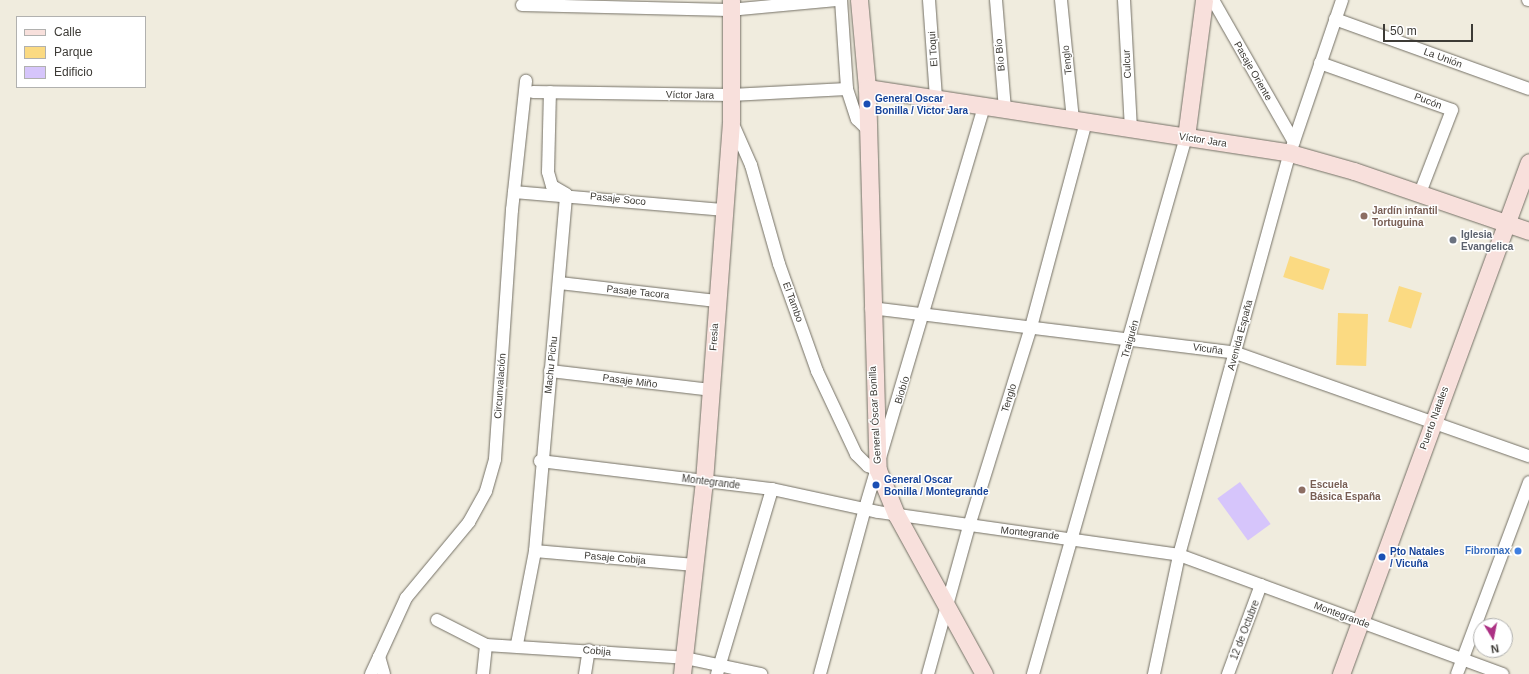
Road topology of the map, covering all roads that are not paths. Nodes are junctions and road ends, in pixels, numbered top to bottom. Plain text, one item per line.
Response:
1 (837, 0) edge
2 (841, 0) edge
3 (859, 0) edge
4 (929, 0) edge
5 (996, 0) edge
6 (1061, 0) edge
7 (1124, 0) edge
8 (1204, 0) edge
9 (1213, 0) edge
10 (1342, 0) edge
11 (522, 5) dead end
12 (730, 5) edge
13 (1335, 19) junction
14 (1320, 63) junction
15 (526, 81) dead end
16 (867, 88) junction
17 (847, 89) junction
18 (1529, 89) edge
19 (533, 92) dead end
20 (550, 92) junction
21 (731, 95) junction
22 (936, 98) junction
23 (984, 106) junction
24 (1005, 109) junction
25 (731, 120) junction
26 (1080, 121) junction
27 (1131, 128) junction
28 (868, 130) junction
29 (1186, 137) junction
30 (1292, 147) junction
31 (1529, 162) edge
32 (514, 192) junction
33 (1420, 193) junction
34 (566, 194) junction
35 (722, 210) junction
36 (1506, 223) junction
37 (1529, 231) edge
38 (559, 283) junction
39 (717, 300) junction
40 (871, 308) junction
41 (924, 315) junction
42 (1031, 327) junction
43 (1130, 338) junction
44 (1236, 353) junction
45 (550, 371) junction
46 (711, 390) junction
47 (1433, 421) junction
48 (1529, 456) edge
49 (540, 461) junction
50 (878, 470) junction
51 (704, 481) junction
52 (1529, 482) edge
53 (772, 489) junction
54 (864, 510) junction
55 (896, 514) junction
56 (969, 526) junction
57 (1073, 537) junction
58 (535, 552) junction
59 (1179, 555) junction
60 (694, 566) junction
61 (1261, 585) junction
62 (947, 603) junction
63 (437, 620) dead end
64 (1360, 622) junction
65 (517, 644) junction
66 (486, 645) junction
67 (589, 650) junction
68 (379, 657) junction
69 (1463, 660) junction
70 (684, 666) edge
71 (718, 669) edge
72 (371, 674) edge
73 (384, 674) edge
74 (484, 674) edge
75 (585, 674) edge
76 (761, 674) edge
77 (820, 674) edge
78 (928, 674) edge
79 (984, 674) edge
80 (1033, 674) edge
81 (1154, 674) edge
82 (1228, 674) edge
83 (1341, 674) edge
84 (1457, 674) edge
85 (1503, 674) edge

1 - 12 street
2 - 17 street
3 - 16 main road, General Óscar Bonilla
4 - 22 street, El Toqui
5 - 24 street, Bío Bío
6 - 26 street, Tenglo
7 - 27 street, Culcur
8 - 29 main road, Traiguén
9 - 30 street, Pasaje Oriente
10 - 13 street, Avenida España
11 - 12 street
12 - 21 main road, Fresia
13 - 14 street, Avenida España
13 - 18 street, La Unión
14 - 30 street, Avenida España
14 - 33 street, Pucón
15 - 32 street, Circunvalación
16 - 22 main road, Víctor Jara
16 - 28 main road, General Óscar Bonilla
17 - 21 street, Víctor Jara
17 - 28 street
19 - 20 street, Víctor Jara
20 - 21 street, Víctor Jara
20 - 34 street
21 - 25 main road, Fresia
22 - 23 main road, Víctor Jara
23 - 24 main road, Víctor Jara
23 - 41 street, Biobío
24 - 26 main road, Víctor Jara
25 - 35 main road, Fresia
25 - 50 street, El Tambo
26 - 27 main road, Víctor Jara
26 - 42 street, Tenglo
27 - 29 main road, Víctor Jara
28 - 40 main road, General Óscar Bonilla
29 - 30 main road, Víctor Jara
29 - 43 street, Traiguén
30 - 33 main road, Víctor Jara
30 - 44 street, Avenida España
31 - 36 main road, Puerto Natales
32 - 34 street, Pasaje Soco
32 - 68 street, Circunvalación
33 - 36 main road, Víctor Jara
34 - 35 street, Pasaje Soco
34 - 38 street, Machu Pichu
35 - 39 main road, Fresia
36 - 37 main road, Víctor Jara
36 - 47 main road, Puerto Natales
38 - 39 street, Pasaje Tacora
38 - 45 street, Machu Pichu
39 - 46 main road, Fresia
40 - 41 street, Vicuña
40 - 50 main road, General Óscar Bonilla
41 - 42 street, Vicuña
41 - 50 street, Biobío
42 - 43 street, Vicuña
42 - 56 street, Tenglo
43 - 44 street, Vicuña
43 - 57 street, Traiguén
44 - 47 street, Vicuña
44 - 59 street, Avenida España
45 - 46 street, Pasaje Miño
45 - 49 street, Machu Pichu
46 - 51 main road, Fresia
47 - 48 street, Vicuña
47 - 64 main road, Puerto Natales
49 - 51 street, Montegrande
49 - 58 street, Machu Pichu
50 - 54 street, Biobío
50 - 55 main road, General Óscar Bonilla
51 - 53 street, Montegrande
51 - 60 main road, Fresia
52 - 69 street
53 - 54 street, Montegrande
53 - 71 street
54 - 55 street, Montegrande
54 - 77 street, Biobío
55 - 56 street, Montegrande
55 - 62 main road, General Óscar Bonilla
56 - 57 street, Montegrande
56 - 62 street, Tenglo
57 - 59 street, Montegrande
57 - 80 street, Traiguén
58 - 60 street, Pasaje Cobija
58 - 65 street, Machu Pichu
59 - 61 street, Montegrande
59 - 81 street, Avenida España
60 - 70 main road, Fresia
61 - 64 street, Montegrande
61 - 82 street, 12 de Octubre
62 - 78 street, Tenglo
62 - 79 main road, General Óscar Bonilla
63 - 66 street, Cobija
64 - 69 street, Montegrande
64 - 83 main road, Puerto Natales
65 - 66 street, Cobija
65 - 67 street, Cobija
66 - 74 street
67 - 70 street, Cobija
67 - 75 street
68 - 72 street, Circunvalación
68 - 73 street
69 - 84 street
69 - 85 street, Montegrande
70 - 71 street, Cobija
71 - 76 street, Cobija

